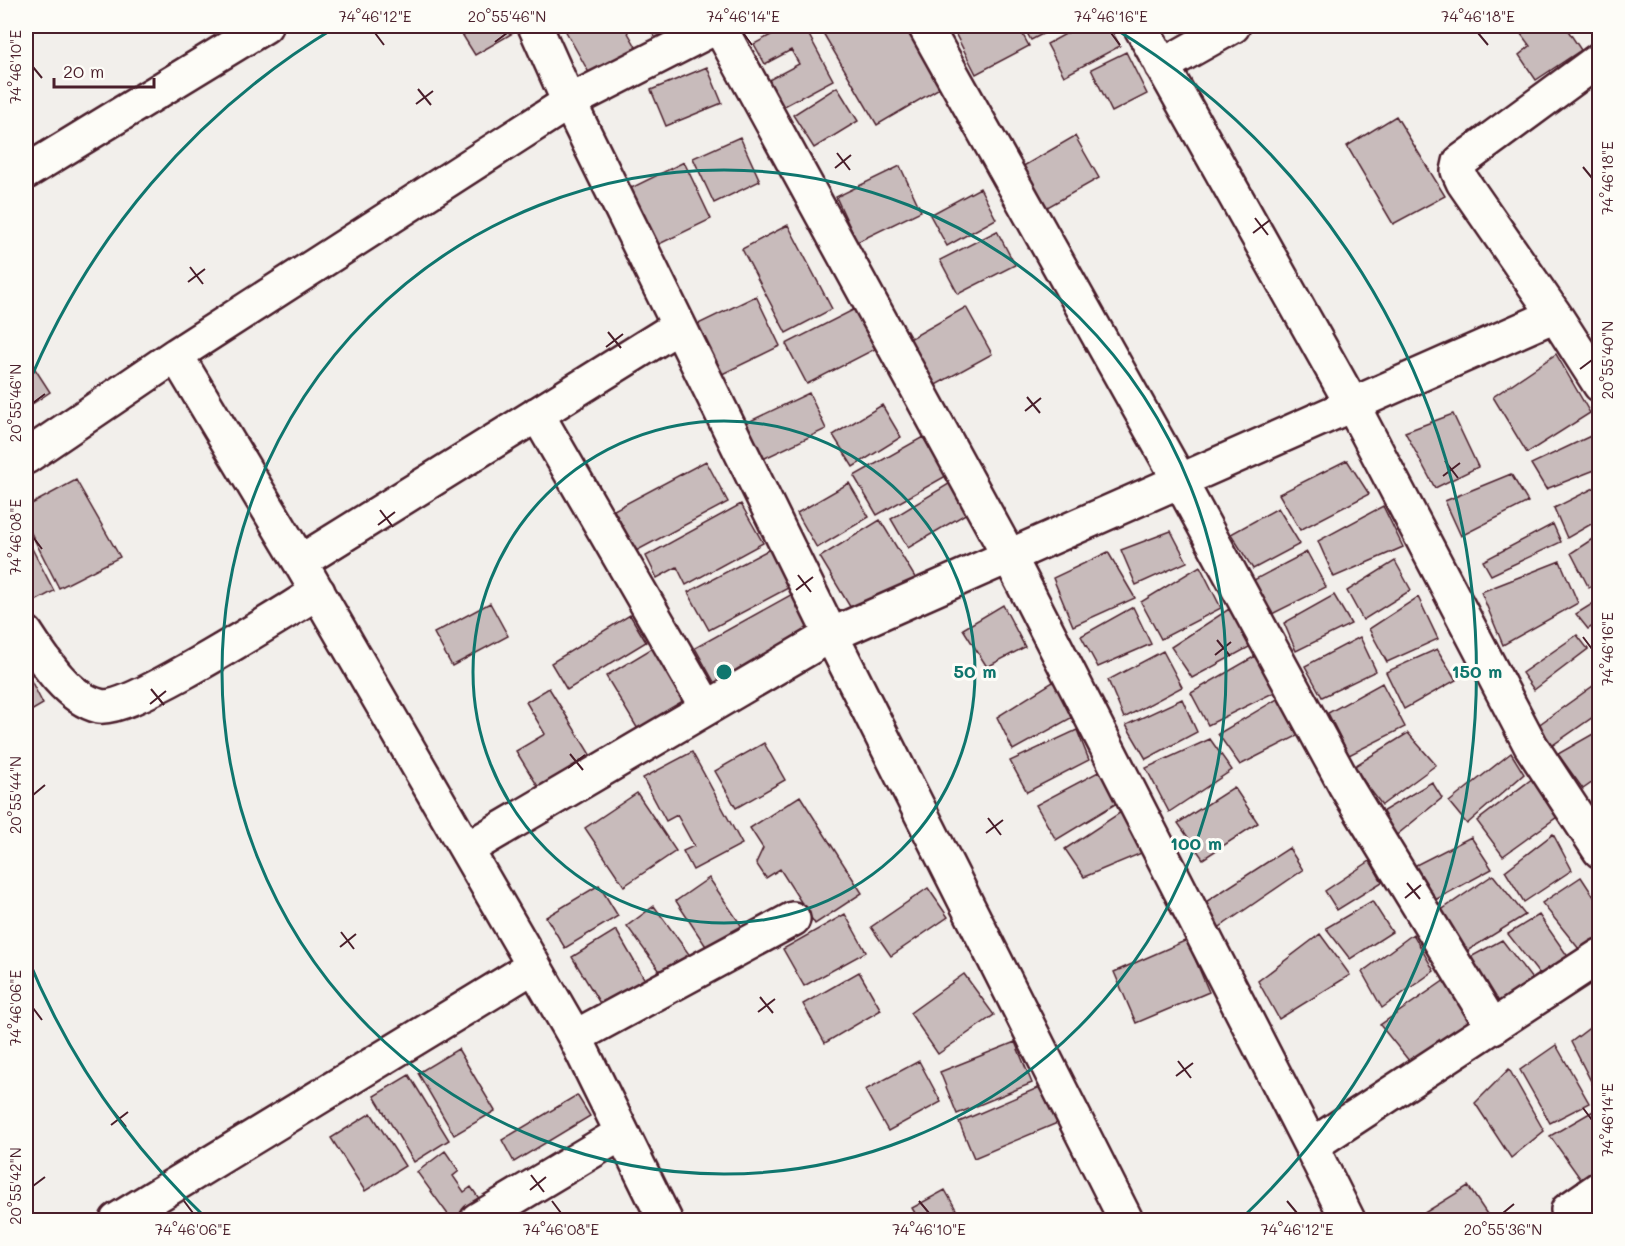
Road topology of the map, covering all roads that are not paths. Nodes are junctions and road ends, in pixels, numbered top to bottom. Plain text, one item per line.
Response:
1 (265, 26) edge
2 (535, 26) edge
3 (718, 26) edge
4 (925, 26) edge
5 (1140, 26) edge
6 (1233, 26) edge
7 (1599, 59) edge
8 (1162, 66) junction
9 (569, 102) junction
10 (28, 167) edge
11 (1555, 315) junction
12 (680, 326) junction
13 (1591, 349) edge
14 (176, 355) junction
15 (1599, 385) edge
16 (1353, 406) junction
17 (537, 414) junction
18 (26, 457) edge
19 (1180, 482) junction
20 (1009, 556) junction
21 (300, 562) junction
22 (318, 592) junction
23 (26, 633) edge
24 (831, 635) junction
25 (707, 708) junction
26 (467, 849) junction
27 (1599, 851) edge
28 (793, 919) dead end
29 (1599, 956) edge
30 (534, 966) junction
31 (1493, 1028) junction
32 (575, 1037) junction
33 (622, 1132) junction
34 (1311, 1146) junction
35 (1599, 1188) edge
36 (1568, 1210) dead end
37 (1336, 1217) edge
38 (117, 1221) edge
39 (477, 1221) edge
40 (665, 1221) edge
41 (1126, 1221) edge

1 - 10 street
2 - 9 street
3 - 9 street
3 - 20 street
4 - 19 street
5 - 8 street
6 - 8 street
7 - 11 street
8 - 16 street
9 - 12 street
9 - 14 street
11 - 13 street
11 - 16 street
12 - 17 street
12 - 24 street
13 - 15 street
14 - 18 street
14 - 21 street
16 - 19 street
16 - 27 street
17 - 21 street
17 - 25 street
19 - 20 street
19 - 31 street
20 - 24 street
20 - 34 street
21 - 22 street
22 - 23 street
22 - 26 street
24 - 25 street
24 - 41 street
25 - 26 street
26 - 30 street
28 - 32 street
29 - 31 street
30 - 32 street
30 - 38 street
31 - 34 street
32 - 33 street
33 - 39 street
33 - 40 street
34 - 37 street
35 - 36 street

